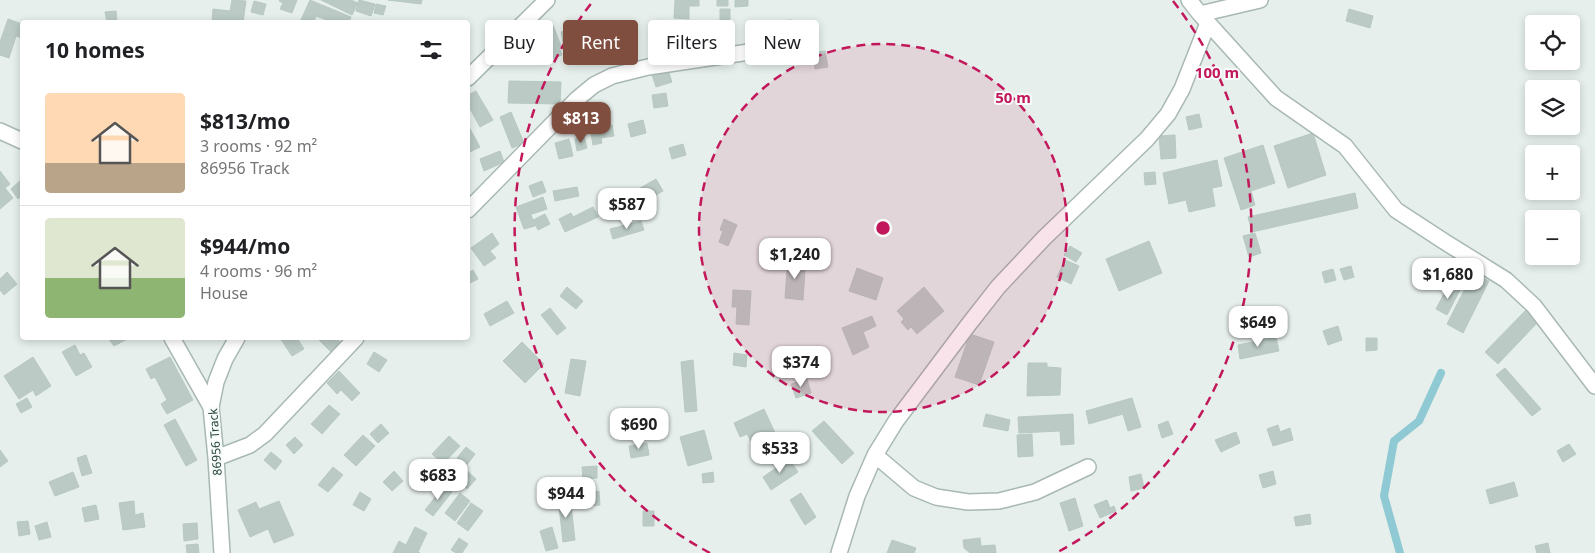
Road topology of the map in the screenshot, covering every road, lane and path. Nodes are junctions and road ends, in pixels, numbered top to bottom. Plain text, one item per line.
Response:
1 (547, 0) edge
2 (1189, 0) edge
3 (1260, 0) edge
4 (1204, 19) junction
5 (745, 53) edge
6 (470, 76) edge
7 (0, 131) edge
8 (20, 140) edge
9 (470, 208) edge
10 (173, 340) edge
11 (237, 340) edge
12 (354, 340) edge
13 (1595, 386) edge
14 (211, 407) junction
15 (875, 455) junction
16 (216, 458) junction
17 (1088, 467) dead end
18 (222, 553) edge
19 (839, 553) edge

1 - 6 street
2 - 4 street
3 - 4 street
4 - 13 street
4 - 15 street
5 - 9 street
7 - 8 street
10 - 14 street
11 - 14 street, 86956 Track
12 - 16 street
14 - 16 street, 86956 Track
15 - 17 street
15 - 19 street
16 - 18 street, 86956 Track

